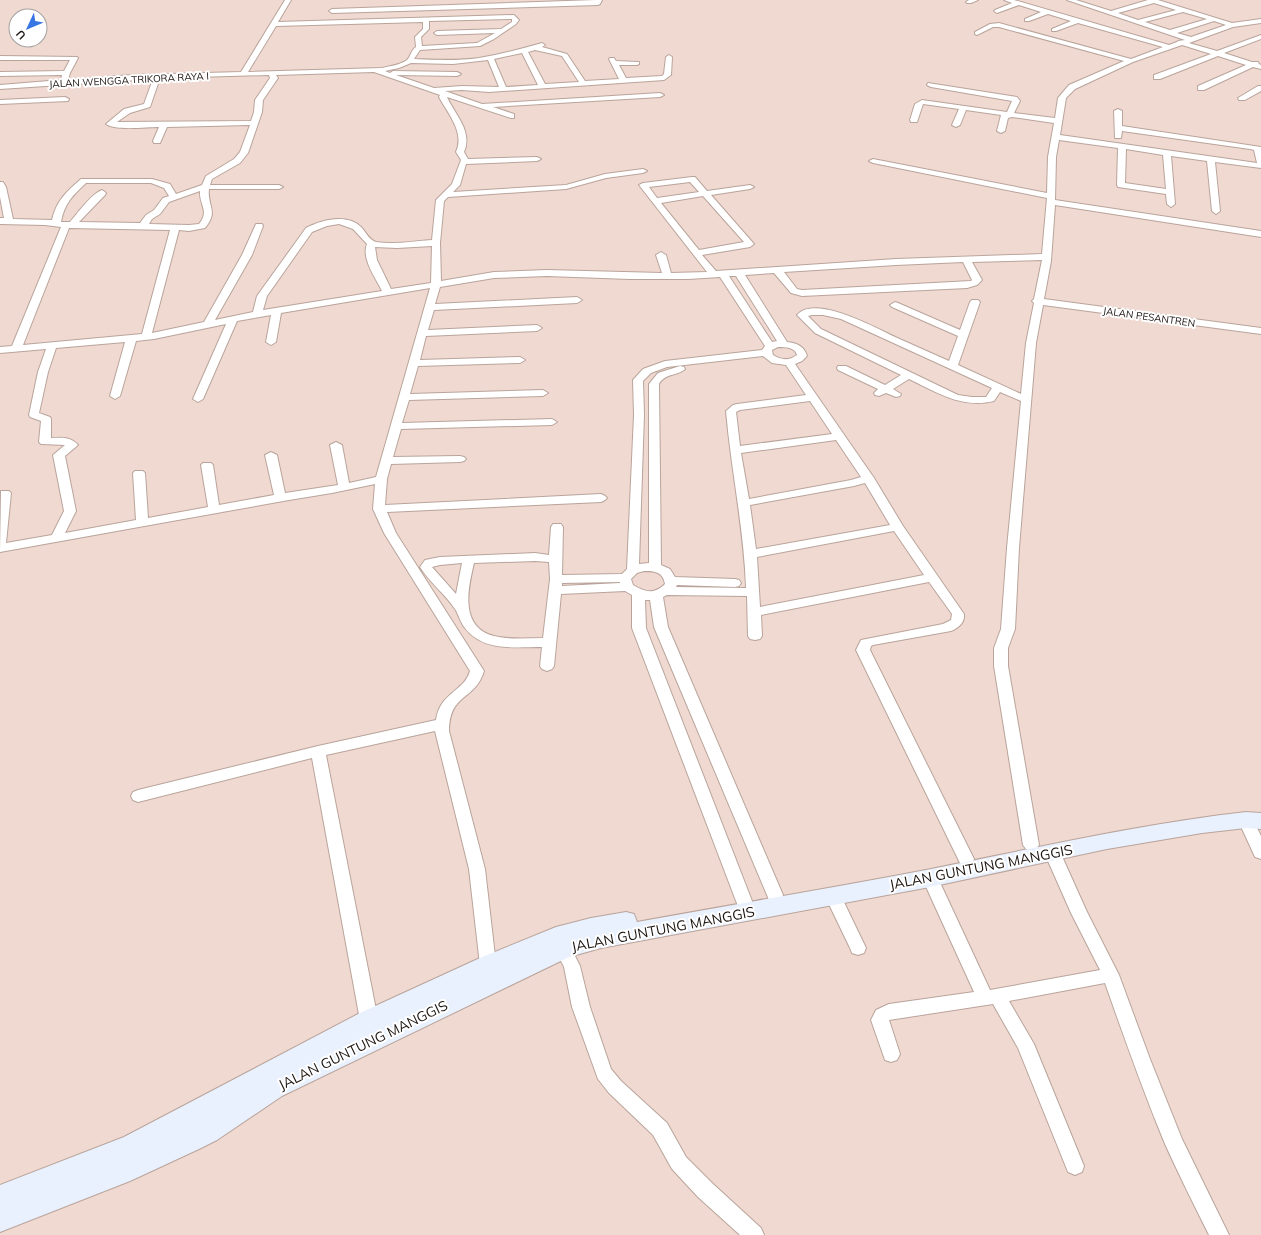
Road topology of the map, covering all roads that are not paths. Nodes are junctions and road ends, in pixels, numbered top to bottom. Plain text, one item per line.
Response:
1 (288, 0) edge
2 (418, 0) edge
3 (453, 0) edge
4 (599, 0) edge
5 (1007, 0) edge
6 (1070, 0) edge
7 (1097, 0) edge
8 (1153, 0) edge
9 (536, 2) edge
10 (1019, 3) junction
11 (1083, 4) junction
12 (452, 7) junction
13 (417, 8) junction
14 (1183, 10) junction
15 (996, 11) dead end
16 (1047, 12) junction
17 (323, 13) dead end
18 (1112, 13) junction
19 (311, 16) dead end
20 (278, 17) junction
21 (1215, 19) junction
22 (426, 20) junction
23 (1027, 20) dead end
24 (1078, 20) junction
25 (1261, 21) edge
26 (1139, 22) junction
27 (274, 24) junction
28 (1235, 24) junction
29 (1054, 30) dead end
30 (503, 31) junction
31 (1172, 32) junction
32 (1261, 32) edge
33 (437, 33) dead end
34 (977, 33) dead end
35 (1261, 37) edge
36 (1190, 39) junction
37 (1180, 42) junction
38 (1169, 47) junction
39 (419, 48) junction
40 (524, 51) junction
41 (1217, 53) junction
42 (669, 57) dead end
43 (3, 58) edge
44 (490, 58) junction
45 (1261, 60) edge
46 (410, 61) junction
47 (1132, 61) junction
48 (453, 62) junction
49 (0, 63) edge
50 (637, 63) dead end
51 (1252, 64) junction
52 (1261, 67) edge
53 (377, 71) junction
54 (66, 72) junction
55 (272, 73) junction
56 (0, 74) edge
57 (243, 74) junction
58 (457, 74) junction
59 (156, 77) junction
60 (1157, 77) dead end
61 (623, 80) junction
62 (64, 83) junction
63 (583, 83) junction
64 (931, 85) dead end
65 (0, 86) edge
66 (542, 86) junction
67 (462, 88) junction
68 (503, 88) junction
69 (1201, 88) dead end
70 (1261, 88) edge
71 (434, 90) junction
72 (444, 94) junction
73 (660, 95) dead end
74 (1242, 98) dead end
75 (65, 99) dead end
76 (3, 102) edge
77 (482, 106) junction
78 (963, 109) junction
79 (0, 110) edge
80 (1118, 111) dead end
81 (512, 116) dead end
82 (1007, 116) junction
83 (914, 120) dead end
84 (1057, 122) junction
85 (254, 123) junction
86 (956, 125) dead end
87 (164, 126) junction
88 (1118, 128) junction
89 (1001, 131) dead end
90 (1055, 137) junction
91 (157, 141) dead end
92 (1120, 146) junction
93 (1167, 152) junction
94 (1211, 158) junction
95 (538, 159) dead end
96 (873, 161) dead end
97 (465, 162) junction
98 (1261, 165) edge
99 (643, 172) dead end
100 (0, 184) edge
101 (205, 187) junction
102 (278, 187) dead end
103 (750, 187) dead end
104 (1170, 192) junction
105 (102, 193) dead end
106 (705, 194) junction
107 (445, 195) junction
108 (174, 197) junction
109 (1051, 199) junction
110 (655, 201) junction
111 (1171, 204) dead end
112 (1216, 211) dead end
113 (1196, 213) dead end
114 (1239, 220) dead end
115 (4, 221) edge
116 (1194, 224) junction
117 (65, 225) junction
118 (143, 226) junction
119 (259, 226) dead end
120 (175, 227) junction
121 (1238, 231) junction
122 (1261, 234) edge
123 (372, 243) junction
124 (436, 243) junction
125 (696, 253) junction
126 (662, 255) dead end
127 (1046, 258) junction
128 (966, 260) junction
129 (776, 269) junction
130 (738, 272) junction
131 (718, 274) junction
132 (667, 276) junction
133 (436, 284) junction
134 (388, 292) junction
135 (577, 300) dead end
136 (1037, 301) junction
137 (974, 302) dead end
138 (895, 305) dead end
139 (430, 307) junction
140 (277, 311) junction
141 (764, 312) junction
142 (257, 314) junction
143 (749, 314) junction
144 (233, 319) junction
145 (208, 324) junction
146 (537, 328) dead end
147 (1261, 330) edge
148 (424, 333) junction
149 (963, 335) junction
150 (146, 337) junction
151 (131, 339) junction
152 (271, 342) dead end
153 (784, 344) junction
154 (52, 346) junction
155 (16, 349) junction
156 (0, 350) edge
157 (769, 353) junction
158 (520, 360) dead end
159 (789, 362) junction
160 (707, 363) junction
161 (415, 364) junction
162 (952, 366) junction
163 (842, 368) dead end
164 (908, 375) junction
165 (998, 387) junction
166 (543, 392) dead end
167 (881, 392) junction
168 (896, 394) dead end
169 (115, 396) dead end
170 (813, 396) junction
171 (405, 398) junction
172 (198, 400) dead end
173 (1026, 400) junction
174 (552, 422) dead end
175 (397, 426) junction
176 (840, 436) junction
177 (336, 444) dead end
178 (734, 450) junction
179 (271, 455) dead end
180 (460, 458) dead end
181 (386, 461) junction
182 (207, 465) dead end
183 (138, 473) dead end
184 (868, 478) junction
185 (381, 479) junction
186 (344, 487) junction
187 (5, 493) dead end
188 (280, 497) junction
189 (601, 498) dead end
190 (744, 503) junction
191 (214, 509) junction
192 (380, 509) junction
193 (142, 522) junction
194 (558, 527) dead end
195 (897, 527) junction
196 (57, 537) junction
197 (0, 546) edge
198 (751, 554) junction
199 (469, 559) junction
200 (555, 559) junction
201 (655, 567) junction
202 (932, 577) junction
203 (631, 582) junction
204 (555, 584) junction
205 (752, 588) junction
206 (664, 589) junction
207 (462, 609) junction
208 (754, 612) junction
209 (755, 636) dead end
210 (548, 643) junction
211 (547, 666) dead end
212 (442, 724) junction
213 (318, 751) junction
214 (138, 796) dead end
215 (1256, 817) edge
216 (1042, 848) junction
217 (1261, 852) edge
218 (966, 859) junction
219 (930, 878) junction
220 (774, 895) junction
221 (832, 896) junction
222 (744, 901) junction
223 (858, 948) dead end
224 (563, 949) junction
225 (488, 965) junction
226 (1111, 975) junction
227 (991, 997) junction
228 (369, 1020) junction
229 (891, 1054) dead end
230 (1075, 1166) dead end
231 (0, 1198) edge
232 (0, 1219) edge
233 (754, 1235) edge
234 (1219, 1235) edge

1 - 20 street
2 - 13 street
3 - 12 street
4 - 9 street
5 - 10 street
6 - 11 street
7 - 11 street
8 - 14 street
8 - 18 street
9 - 12 street
10 - 15 street
10 - 16 street
11 - 18 street
12 - 13 street
13 - 17 street
14 - 21 street
14 - 26 street
16 - 23 street
16 - 24 street
18 - 26 street
19 - 20 street
20 - 27 street
21 - 28 street
21 - 31 street
22 - 27 street
22 - 30 street
22 - 39 street
24 - 29 street
24 - 38 street
25 - 28 street
26 - 31 street
27 - 57 street
28 - 32 street
28 - 36 street
30 - 33 street
30 - 39 street
31 - 36 street
34 - 47 street
35 - 41 street
36 - 37 street
37 - 38 street
37 - 41 street
38 - 47 street
39 - 46 street
40 - 44 street
40 - 63 street
40 - 66 street
41 - 51 street
41 - 60 street
42 - 61 street
43 - 49 street
43 - 54 street
44 - 48 street
44 - 68 street
45 - 51 street
46 - 48 street
46 - 53 street
47 - 84 street
48 - 58 street
50 - 61 street
51 - 52 street
51 - 69 street
53 - 55 street, JALAN WENGGA TRIKORA RAYA I
53 - 58 street
53 - 71 street
54 - 56 street
54 - 62 street
55 - 57 street, JALAN WENGGA TRIKORA RAYA I
55 - 85 street
57 - 59 street, JALAN WENGGA TRIKORA RAYA I
58 - 67 street
59 - 62 street, JALAN WENGGA TRIKORA RAYA I
59 - 87 street
61 - 63 street
62 - 65 street, JALAN WENGGA TRIKORA RAYA I
63 - 66 street
64 - 82 street
66 - 68 street
67 - 68 street
67 - 71 street
70 - 74 street
71 - 72 street
72 - 77 street
72 - 97 street
73 - 77 street
75 - 76 street
76 - 79 street
77 - 81 street
78 - 82 street
78 - 83 street
78 - 86 street
80 - 88 street
82 - 84 street
82 - 89 street
84 - 90 street
85 - 87 street
85 - 101 street
87 - 91 street
88 - 92 street
88 - 98 street
90 - 92 street
90 - 109 street
92 - 93 street
92 - 104 street
93 - 94 street
93 - 104 street
94 - 98 street
94 - 112 street
95 - 97 street
96 - 109 street
97 - 107 street
99 - 107 street
100 - 115 street
101 - 102 street
101 - 108 street
101 - 120 street
103 - 106 street
104 - 111 street
105 - 117 street
106 - 110 street
106 - 110 street
106 - 125 street
107 - 124 street
108 - 117 street
108 - 118 street
109 - 116 street
109 - 127 street
110 - 125 street
113 - 116 street
114 - 121 street
115 - 117 street
116 - 121 street
117 - 118 street
117 - 155 street
118 - 120 street
119 - 145 street
120 - 150 street
121 - 122 street
123 - 124 street
123 - 134 street
123 - 142 street
124 - 133 street
125 - 131 street
126 - 132 street
127 - 128 street
127 - 136 street
128 - 129 street
128 - 129 street
129 - 130 street
130 - 131 street
130 - 141 street
131 - 132 street
131 - 143 street
132 - 133 street
133 - 134 street
133 - 139 street
134 - 140 street
135 - 139 street
136 - 147 street, JALAN PESANTREN
136 - 173 street
137 - 149 street
138 - 149 street
139 - 148 street
140 - 142 street
140 - 152 street
141 - 143 street
141 - 153 street
142 - 144 street
143 - 157 street
144 - 145 street
144 - 172 street
145 - 150 street
146 - 148 street
148 - 161 street
149 - 162 street
150 - 151 street
151 - 154 street
151 - 169 street
153 - 157 street
153 - 159 street
154 - 155 street
154 - 196 street
155 - 156 street
157 - 159 street
157 - 160 street
158 - 161 street
159 - 170 street
160 - 201 street
160 - 203 street
161 - 171 street
162 - 164 street
162 - 165 street
163 - 167 street
164 - 165 street
164 - 167 street
165 - 173 street
166 - 171 street
167 - 168 street
170 - 176 street
170 - 178 street
171 - 175 street
173 - 216 street
174 - 175 street
175 - 181 street
176 - 178 street
176 - 184 street
177 - 186 street
178 - 190 street
179 - 188 street
180 - 181 street
181 - 185 street
182 - 191 street
183 - 193 street
184 - 190 street
184 - 195 street
185 - 186 street
185 - 192 street
186 - 188 street
187 - 197 street
188 - 191 street
189 - 192 street
190 - 198 street
191 - 193 street
192 - 212 street
193 - 196 street
194 - 200 street
195 - 198 street
195 - 202 street
196 - 197 street
198 - 205 street
199 - 200 street
199 - 207 street
199 - 207 street
200 - 204 street
201 - 203 street
201 - 206 street
202 - 208 street
202 - 218 street
203 - 204 street
203 - 206 street
203 - 222 street
204 - 210 street
205 - 206 street
205 - 208 street
206 - 220 street
207 - 210 street
208 - 209 street
210 - 211 street
212 - 213 street
212 - 225 street
213 - 214 street
213 - 228 street
215 - 216 street, JALAN GUNTUNG MANGGIS
215 - 217 street
216 - 218 street, JALAN GUNTUNG MANGGIS
216 - 219 street, JALAN GUNTUNG MANGGIS
216 - 226 street
218 - 220 street, JALAN GUNTUNG MANGGIS
219 - 221 street, JALAN GUNTUNG MANGGIS
219 - 227 street
220 - 222 street, JALAN GUNTUNG MANGGIS
221 - 223 street
221 - 224 street, JALAN GUNTUNG MANGGIS
222 - 225 street, JALAN GUNTUNG MANGGIS
224 - 232 street, JALAN GUNTUNG MANGGIS
224 - 233 street
225 - 228 street, JALAN GUNTUNG MANGGIS
226 - 227 street
226 - 234 street
227 - 229 street
227 - 230 street
228 - 231 street, JALAN GUNTUNG MANGGIS

